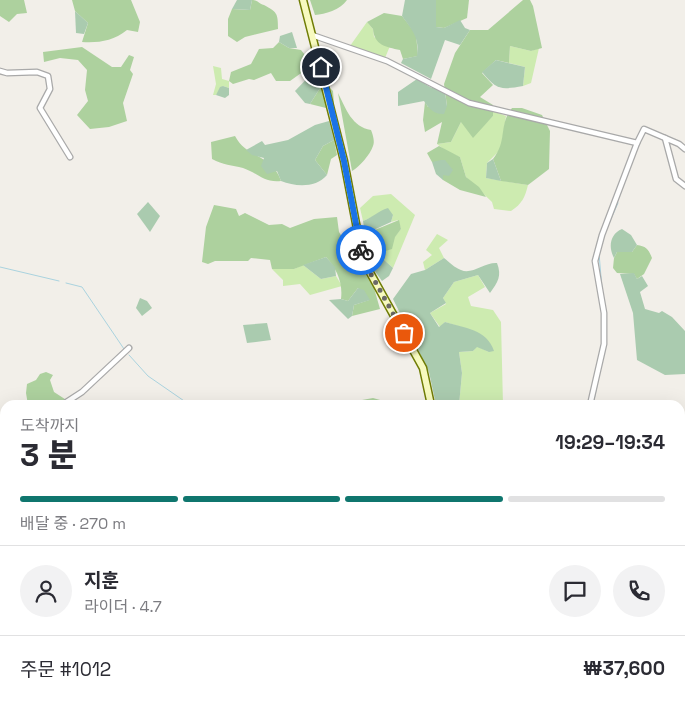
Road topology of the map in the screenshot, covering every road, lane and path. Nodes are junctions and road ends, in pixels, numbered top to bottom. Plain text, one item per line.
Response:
1 (303, 0) edge
2 (312, 35) junction
3 (0, 71) edge
4 (665, 138) junction
5 (637, 143) junction
6 (685, 149) edge
7 (70, 156) dead end
8 (685, 186) edge
9 (129, 348) dead end
10 (70, 400) edge
11 (430, 400) edge
12 (591, 400) edge

1 - 2 street
2 - 5 street
2 - 11 street
3 - 7 street
4 - 5 street
4 - 6 street
4 - 8 street
5 - 12 street
9 - 10 street

